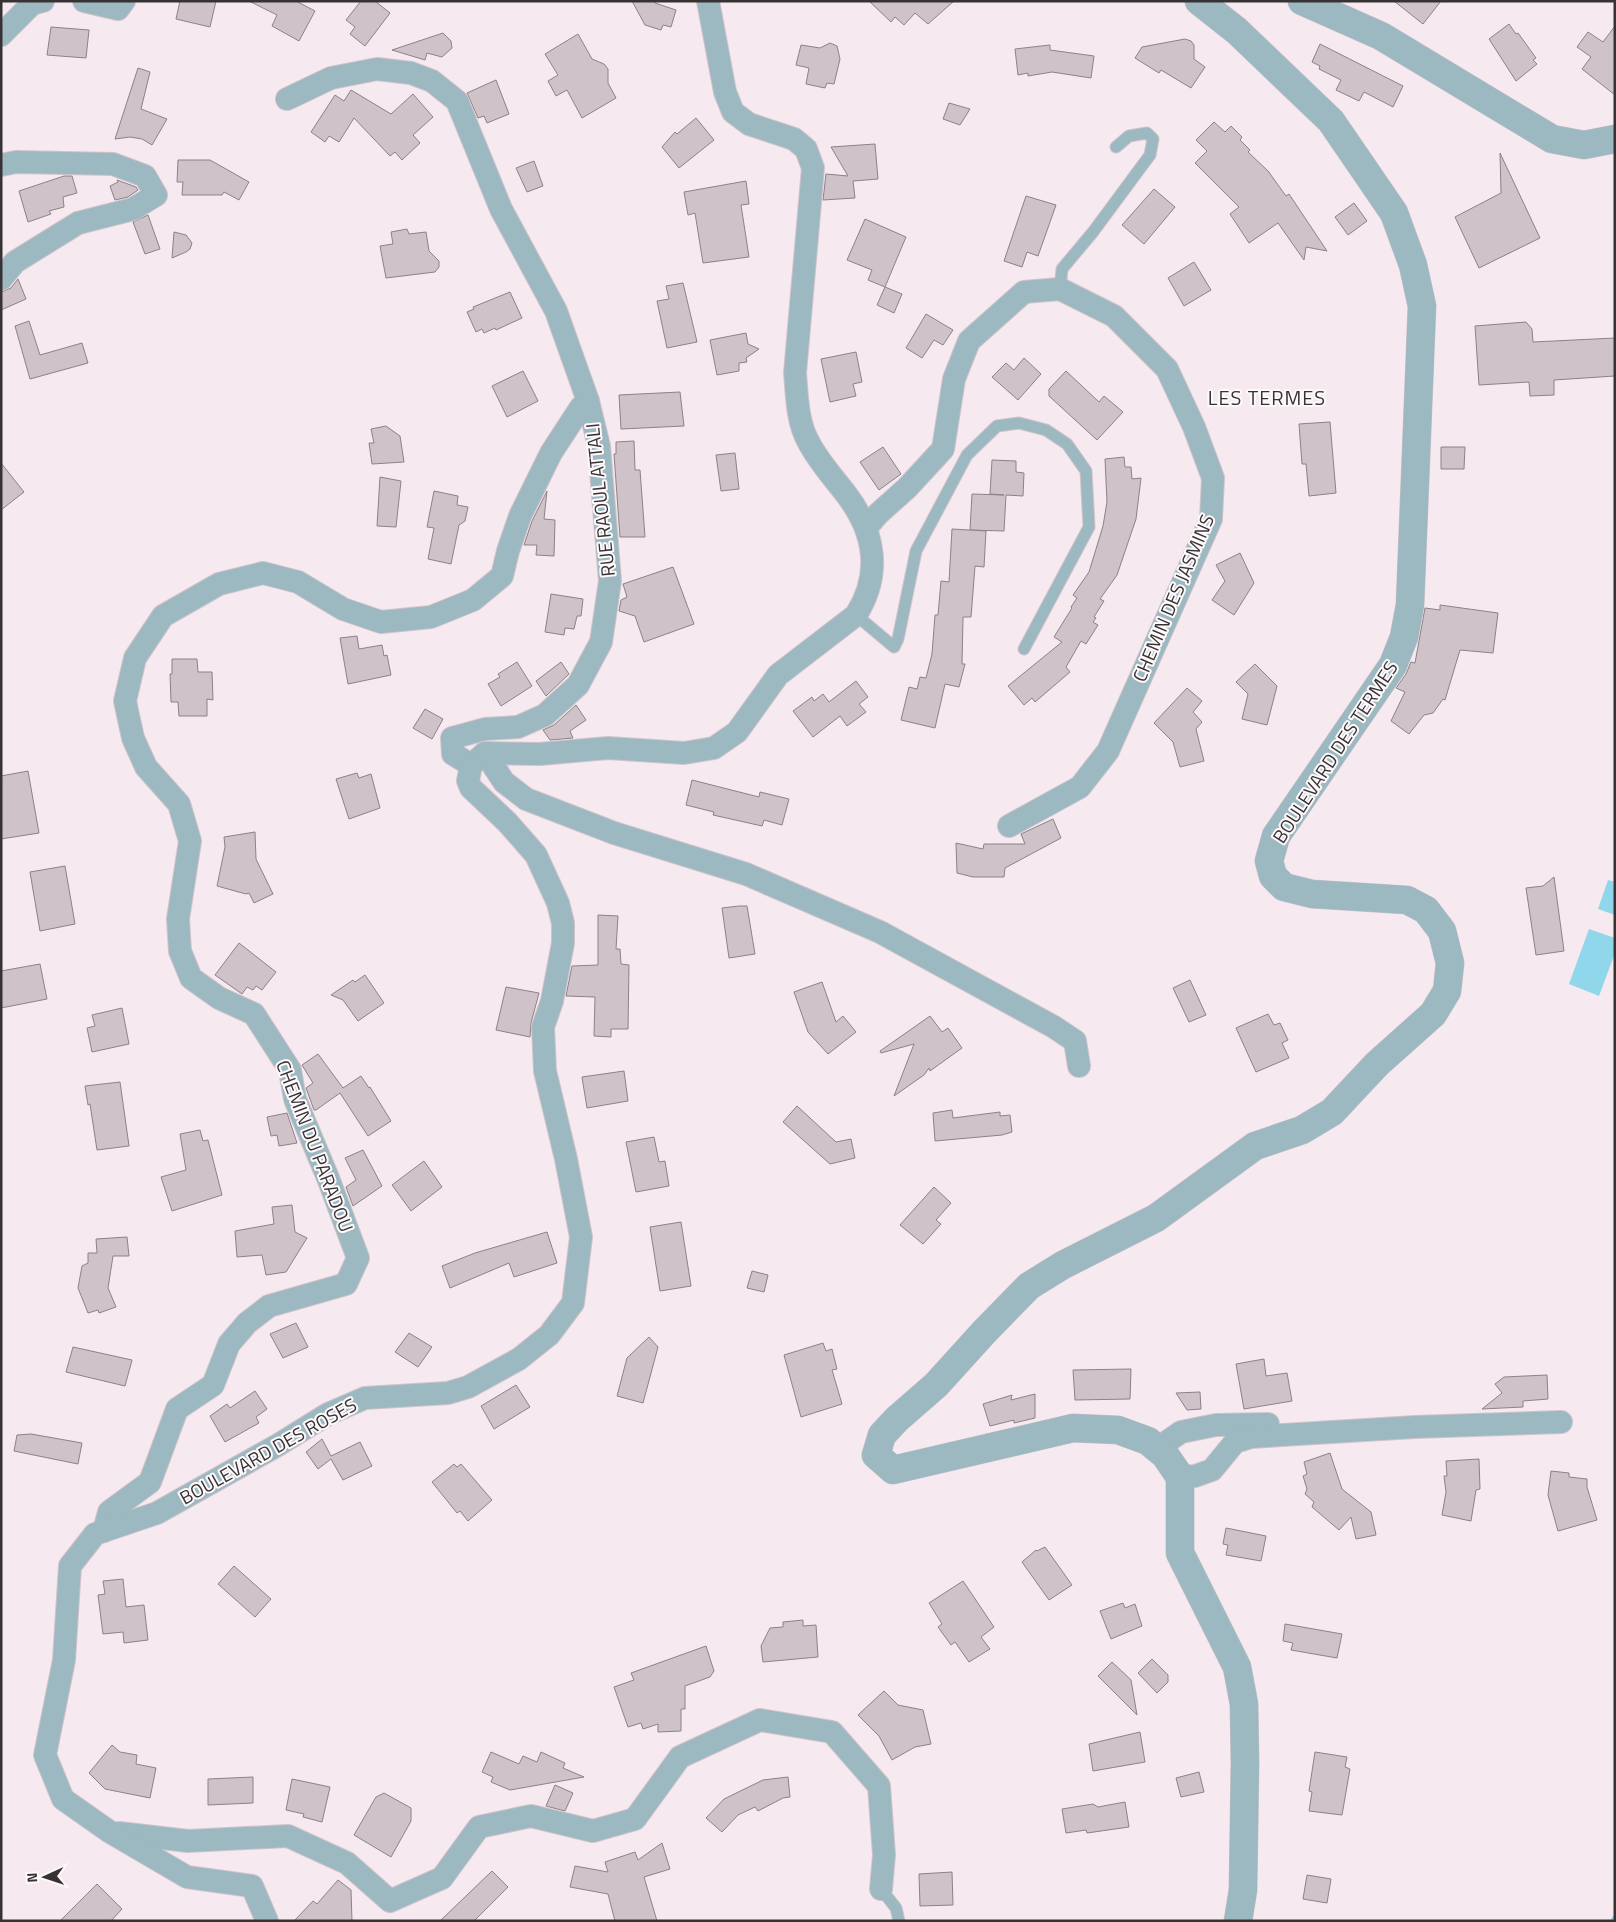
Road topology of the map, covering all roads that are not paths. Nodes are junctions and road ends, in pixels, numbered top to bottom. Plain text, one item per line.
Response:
1 (43, 1) edge
2 (84, 1) edge
3 (124, 1) edge
4 (708, 1) edge
5 (1199, 1) edge
6 (1319, 5) edge
7 (1, 35) edge
8 (287, 99) dead end
9 (1615, 139) edge
10 (1116, 147) dead end
11 (1, 165) edge
12 (1, 279) edge
13 (1060, 290) junction
14 (588, 401) junction
15 (867, 527) junction
16 (856, 615) junction
17 (1024, 649) dead end
18 (478, 759) junction
19 (1009, 826) dead end
20 (1079, 1066) dead end
21 (1481, 1413) dead end
22 (1561, 1422) dead end
23 (1158, 1448) junction
24 (1180, 1477) junction
25 (104, 1531) junction
26 (110, 1832) junction
27 (880, 1889) joint
28 (267, 1921) edge
29 (899, 1921) edge
30 (1238, 1921) edge

1 - 7 street
2 - 3 street
4 - 15 street
5 - 23 street, BOULEVARD DES TERMES
6 - 9 street
8 - 14 street, RUE RAOUL ATTALI
10 - 13 lane
11 - 12 street
13 - 15 street, CHEMIN DES JASMINS
13 - 19 street, CHEMIN DES JASMINS
14 - 18 street, RUE RAOUL ATTALI
14 - 25 street, CHEMIN DU PARADOU
15 - 16 street
16 - 17 lane
16 - 18 street
18 - 20 street
18 - 25 street, BOULEVARD DES ROSES
21 - 23 street
22 - 24 street
23 - 24 street, BOULEVARD DES TERMES
24 - 30 street
25 - 26 street, BOULEVARD DES ROSES
26 - 27 street
26 - 28 street, BOULEVARD DES ROSES
27 - 29 lane

